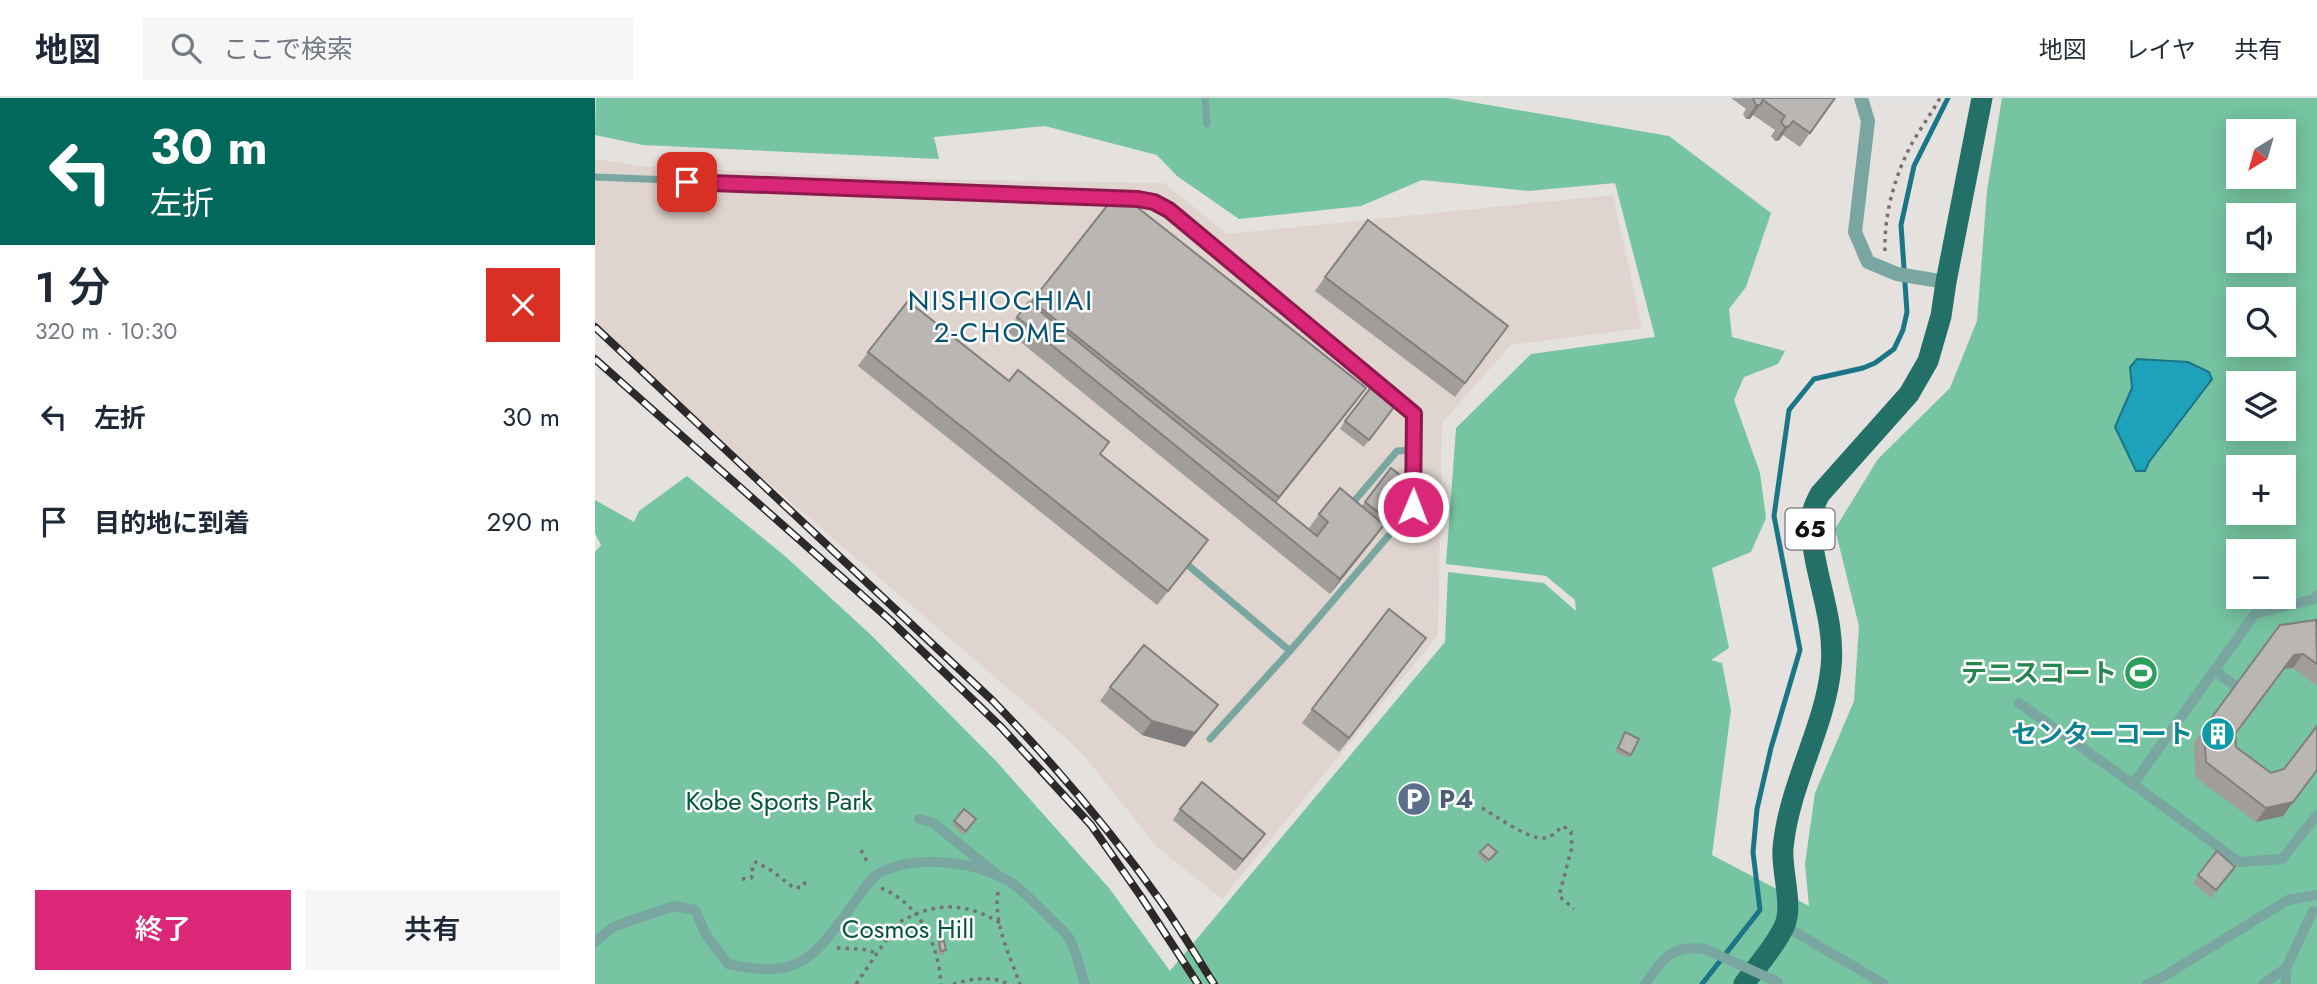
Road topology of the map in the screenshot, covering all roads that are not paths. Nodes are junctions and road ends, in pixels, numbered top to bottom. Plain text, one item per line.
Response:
1 (1205, 98) edge
2 (1861, 98) edge
3 (1982, 98) edge
4 (1207, 124) dead end
5 (595, 177) edge
6 (1939, 281) junction
7 (1414, 450) junction
8 (1356, 516) edge
9 (1375, 532) edge
10 (1385, 540) junction
11 (1189, 566) edge
12 (2317, 595) edge
13 (1290, 651) junction
14 (2214, 670) junction
15 (2235, 686) edge
16 (2019, 703) dead end
17 (1210, 738) dead end
18 (2133, 784) junction
19 (2317, 816) edge
20 (919, 819) dead end
21 (1002, 879) junction
22 (2317, 897) edge
23 (2315, 912) edge
24 (1786, 926) junction
25 (595, 942) edge
26 (2286, 968) junction
27 (1781, 983) edge
28 (1085, 984) edge
29 (1645, 984) edge
30 (1744, 984) edge
31 (1884, 984) edge
32 (2147, 984) edge
33 (2263, 984) edge
34 (2287, 984) edge

1 - 4 lane
2 - 6 street
3 - 6 main road, 65
5 - 7 lane
6 - 24 main road, 65
7 - 8 lane
7 - 10 lane
9 - 10 lane
10 - 13 lane
11 - 13 lane
12 - 14 street
13 - 17 lane
14 - 15 street
14 - 18 street
16 - 18 street
18 - 19 street
20 - 21 street
21 - 25 street
21 - 28 street
22 - 23 street
22 - 32 street
23 - 26 street
24 - 30 main road
24 - 31 street
26 - 33 street
26 - 34 street
27 - 29 street, bridge

